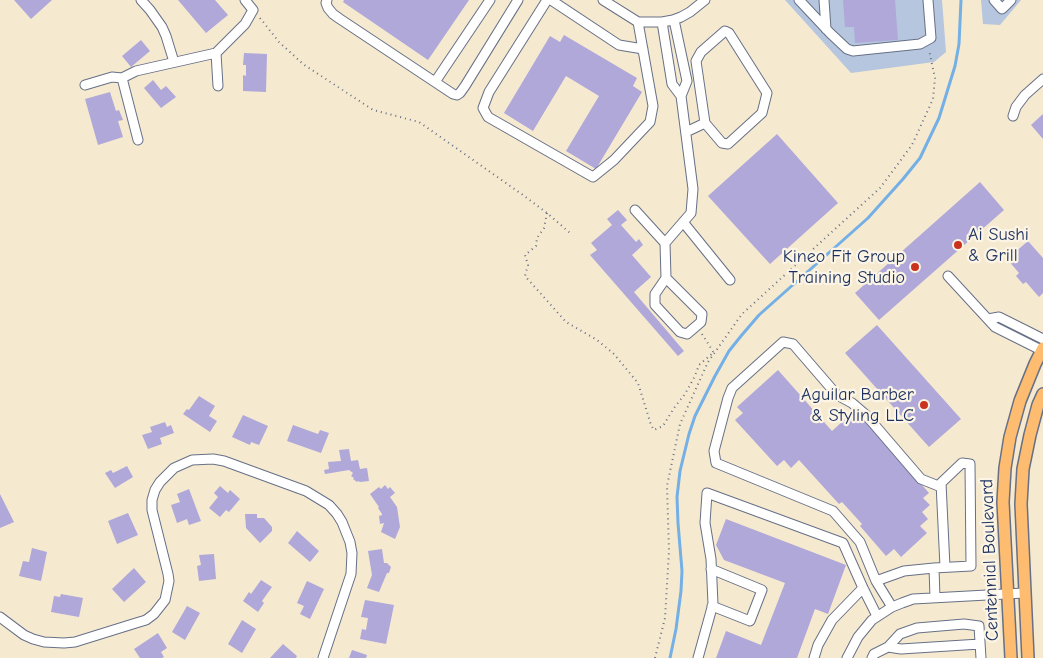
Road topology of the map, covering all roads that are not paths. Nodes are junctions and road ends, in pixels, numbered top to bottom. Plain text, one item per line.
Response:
1 (141, 0) edge
2 (245, 0) edge
3 (326, 0) edge
4 (490, 0) edge
5 (518, 0) edge
6 (547, 0) edge
7 (551, 0) edge
8 (603, 0) edge
9 (705, 0) edge
10 (800, 0) edge
11 (824, 0) edge
12 (928, 0) edge
13 (994, 0) edge
14 (1011, 0) edge
15 (674, 20) junction
16 (638, 22) junction
17 (662, 22) junction
18 (826, 29) junction
19 (643, 50) junction
20 (216, 53) junction
21 (174, 62) junction
22 (122, 78) junction
23 (1043, 79) edge
24 (435, 82) junction
25 (86, 85) dead end
26 (218, 86) dead end
27 (681, 96) junction
28 (1013, 116) dead end
29 (704, 124) junction
30 (686, 132) junction
31 (138, 140) dead end
32 (636, 210) dead end
33 (683, 222) junction
34 (665, 243) junction
35 (948, 276) dead end
36 (666, 278) junction
37 (730, 280) dead end
38 (1043, 347) edge
39 (1043, 394) edge
40 (941, 488) junction
41 (945, 567) junction
42 (934, 568) junction
43 (711, 569) junction
44 (876, 581) junction
45 (863, 588) junction
46 (1007, 593) junction
47 (1024, 593) junction
48 (935, 598) junction
49 (712, 606) junction
50 (892, 607) junction
51 (877, 616) junction
52 (0, 617) edge
53 (980, 644) junction
54 (888, 647) junction
55 (323, 658) edge
56 (698, 658) edge
57 (814, 658) edge
58 (847, 658) edge
59 (872, 658) edge
60 (981, 658) edge
61 (1011, 658) edge
62 (1028, 658) edge

1 - 21 street
2 - 20 street
3 - 24 street
4 - 24 street
5 - 24 street
6 - 19 street
7 - 19 street
8 - 16 street
9 - 15 street
10 - 18 street
11 - 18 street
12 - 18 street
13 - 14 street
15 - 17 street
15 - 27 street
16 - 17 street
16 - 19 street
17 - 27 street
20 - 21 street
20 - 26 street
21 - 22 street
22 - 25 street
22 - 31 street
23 - 28 street
27 - 30 street
29 - 29 street
29 - 30 street
30 - 33 street
32 - 34 street
33 - 34 street
33 - 37 street
34 - 36 street
35 - 38 street
36 - 36 street
38 - 46 main road, Centennial Boulevard
39 - 47 main road, Centennial Boulevard
40 - 41 street
40 - 41 street
40 - 44 street
41 - 42 street
42 - 44 street
42 - 48 street
43 - 45 street
43 - 49 street
43 - 49 street
44 - 50 street
45 - 51 street
45 - 57 street
46 - 47 street
46 - 48 street
46 - 61 main road, Centennial Boulevard
47 - 62 main road, Centennial Boulevard
48 - 50 street
49 - 56 street
50 - 51 street
51 - 58 street
52 - 55 street
53 - 54 street
53 - 54 street
53 - 60 street
54 - 59 street

